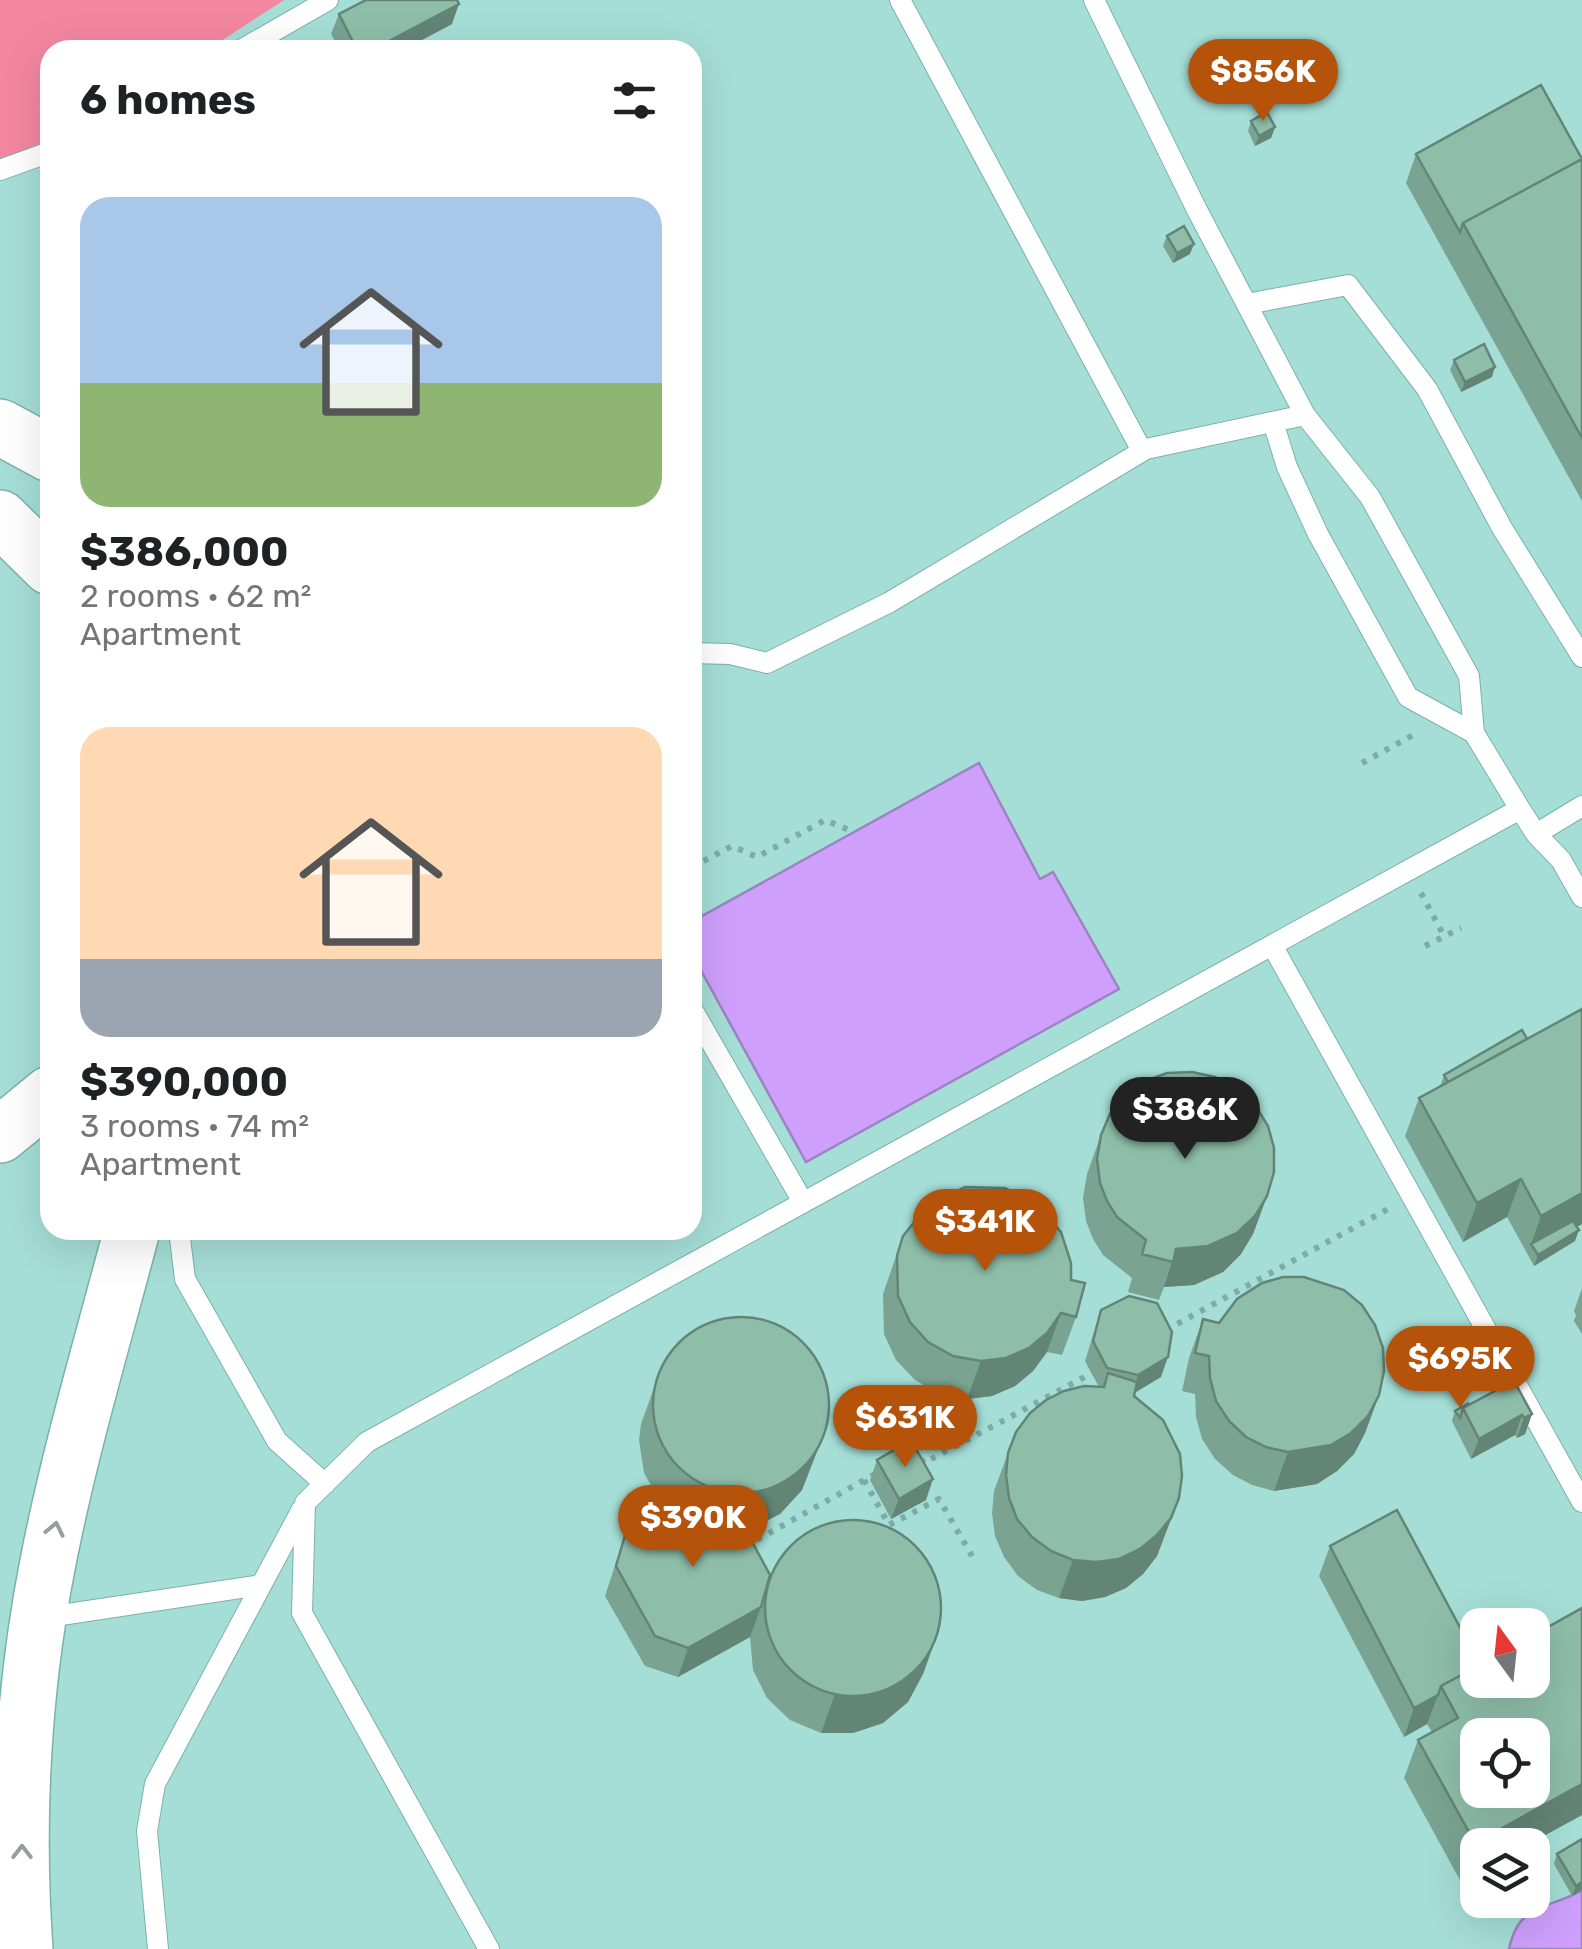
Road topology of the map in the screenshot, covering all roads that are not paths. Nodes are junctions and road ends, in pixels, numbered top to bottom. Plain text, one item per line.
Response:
1 (328, 0) edge
2 (900, 0) edge
3 (1094, 0) edge
4 (259, 40) edge
5 (40, 156) edge
6 (0, 170) edge
7 (1247, 304) junction
8 (1305, 414) junction
9 (1273, 422) junction
10 (0, 427) edge
11 (40, 449) edge
12 (1142, 451) junction
13 (0, 518) edge
14 (40, 557) edge
15 (702, 653) edge
16 (1582, 657) edge
17 (1474, 733) junction
18 (1582, 806) edge
19 (1520, 809) junction
20 (1536, 834) junction
21 (1582, 897) edge
22 (1272, 945) junction
23 (702, 1026) edge
24 (40, 1102) edge
25 (0, 1135) edge
26 (803, 1202) junction
27 (129, 1240) edge
28 (181, 1240) edge
29 (324, 1484) junction
30 (1582, 1502) edge
31 (305, 1503) junction
32 (261, 1585) junction
33 (39, 1618) junction
34 (25, 1949) edge
35 (158, 1949) edge
36 (489, 1949) edge

1 - 4 lane
2 - 12 lane
3 - 7 lane
5 - 6 lane
7 - 8 lane
7 - 16 lane
8 - 9 lane
8 - 17 lane
9 - 12 lane
9 - 17 lane
10 - 11 highway
12 - 15 lane
13 - 14 highway
17 - 19 lane
18 - 20 lane
19 - 20 lane
19 - 22 lane
20 - 21 lane
22 - 26 lane
22 - 30 lane
23 - 26 lane
24 - 25 highway
26 - 29 lane
33 -> 27 highway
28 - 29 lane
29 - 31 lane
31 - 32 lane
31 - 36 lane
32 - 33 lane
32 - 35 lane
34 -> 33 highway

